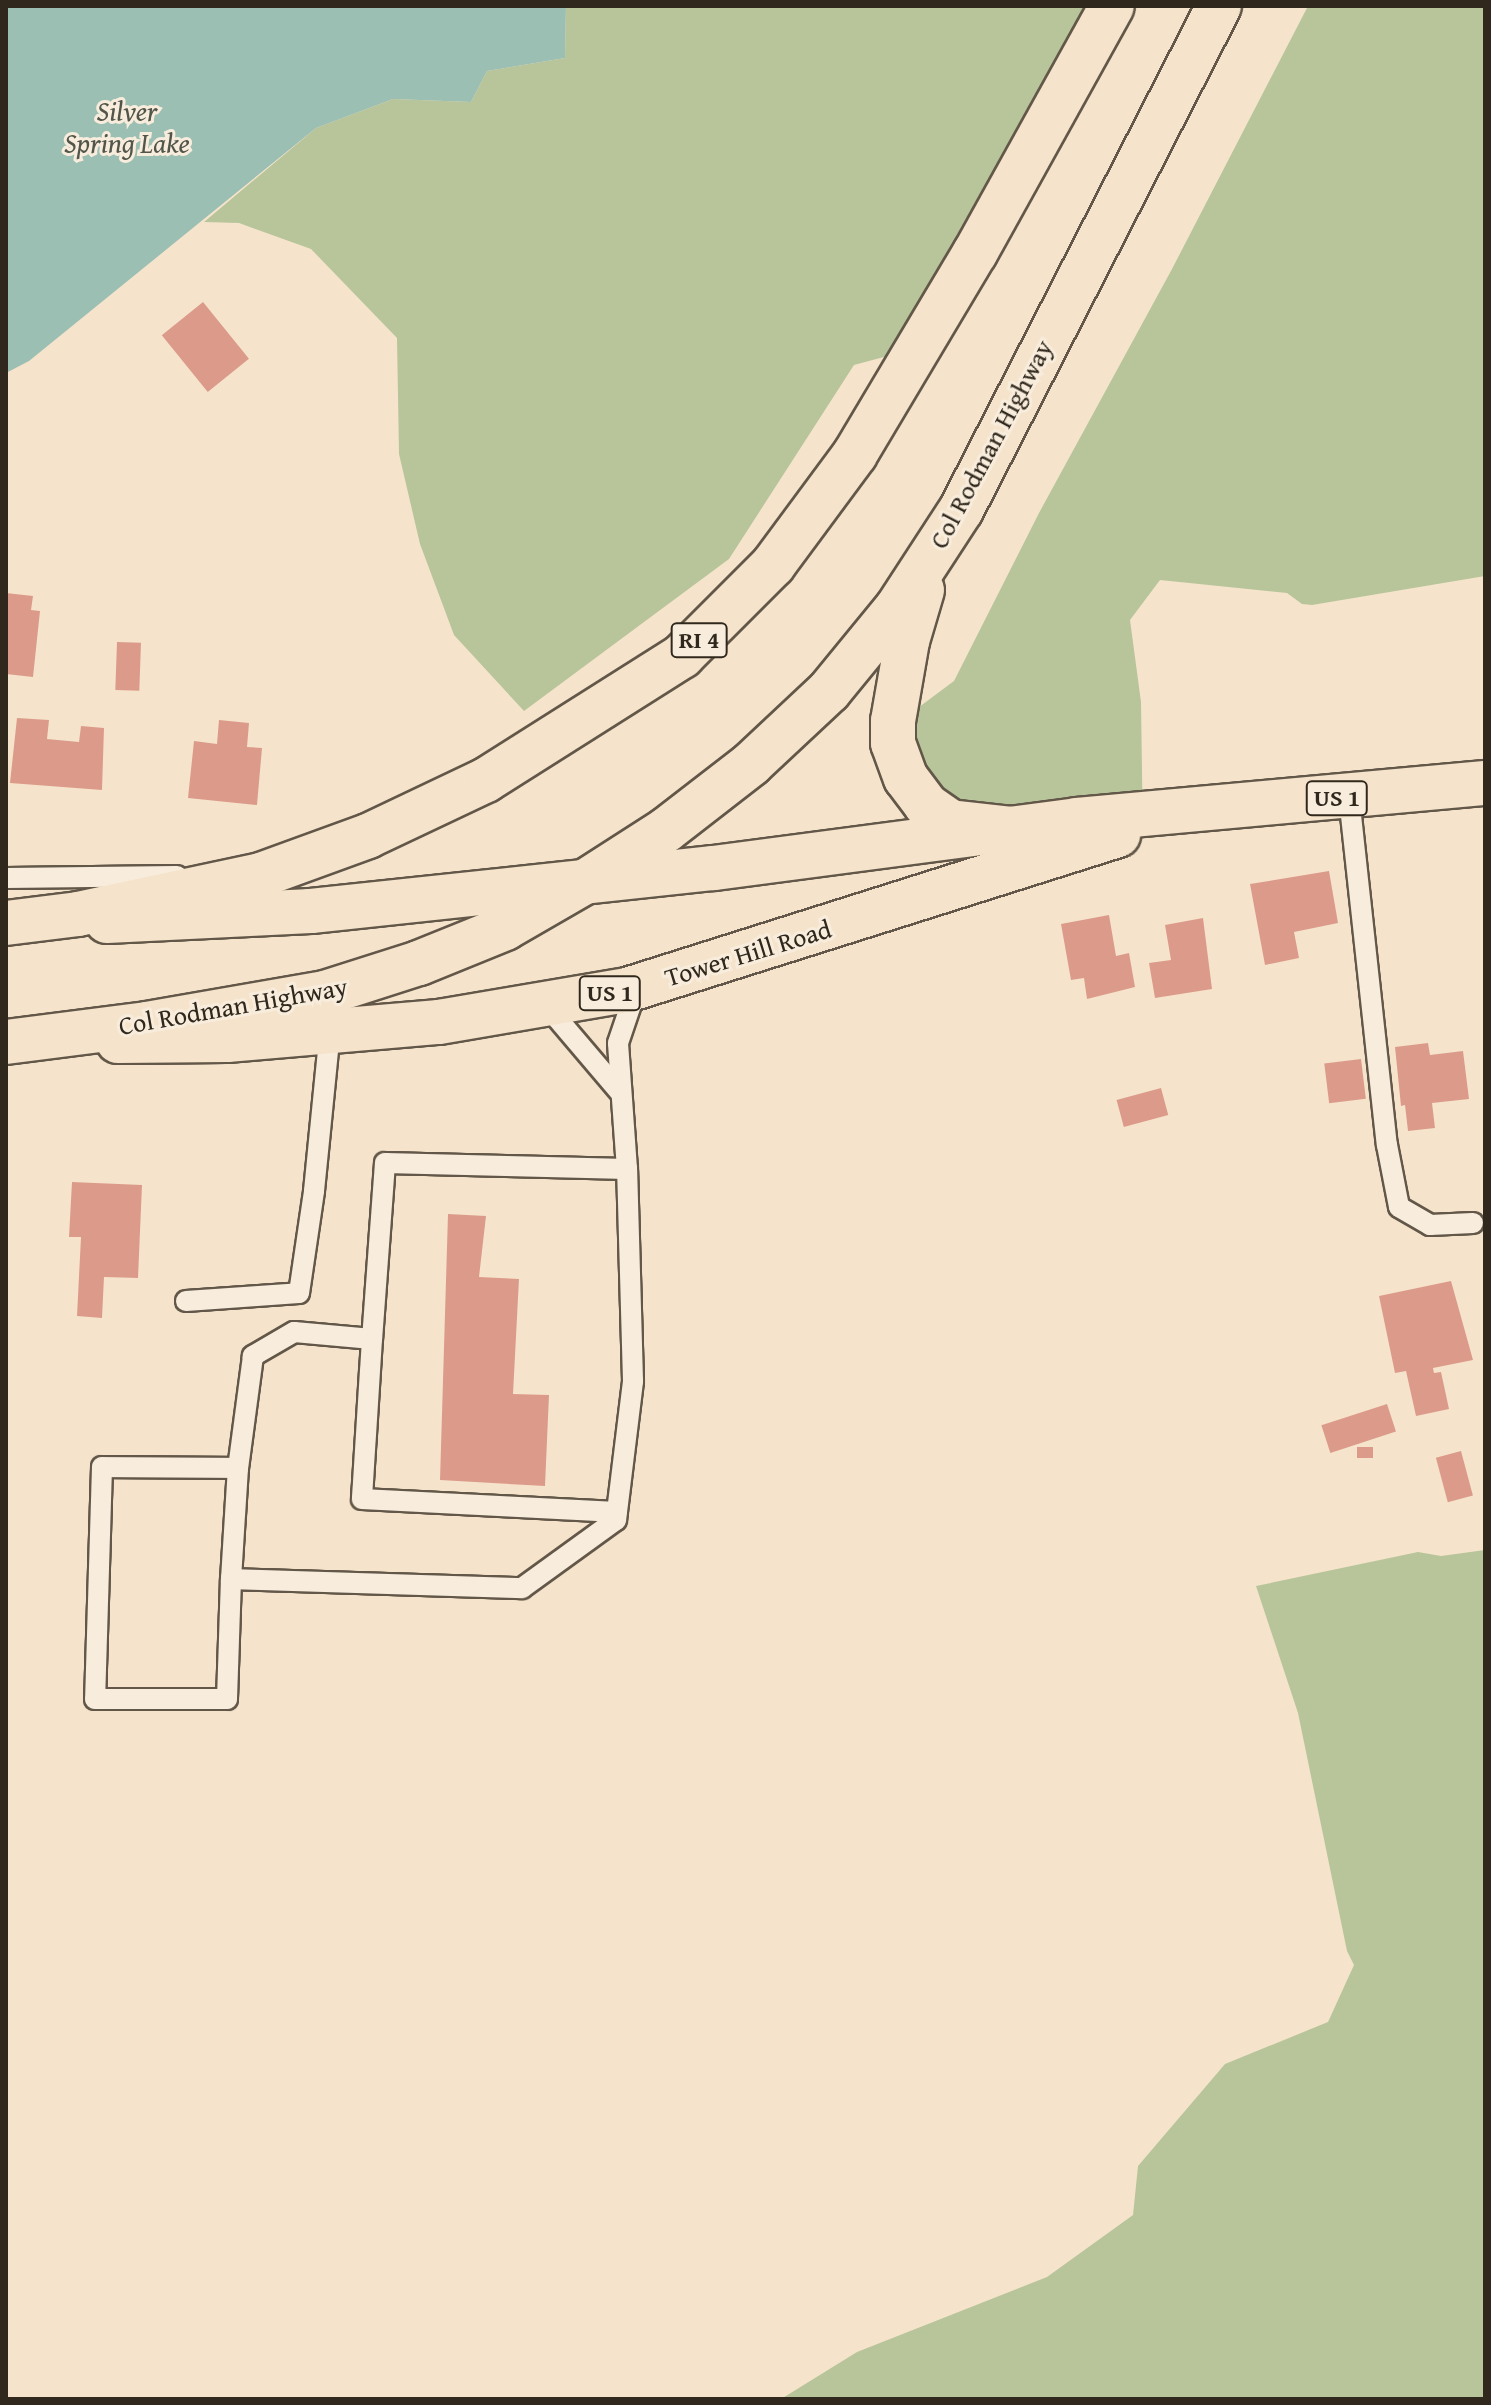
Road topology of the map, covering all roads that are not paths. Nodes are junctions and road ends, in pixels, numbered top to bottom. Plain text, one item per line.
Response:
1 (1112, 6) edge
2 (1219, 6) edge
3 (935, 550) junction
4 (1485, 783) edge
5 (1349, 797) junction
6 (1189, 812) junction
7 (1011, 829) junction
8 (261, 875) junction
9 (6, 878) edge
10 (588, 880) junction
11 (6, 924) edge
12 (638, 987) junction
13 (545, 1004) junction
14 (330, 1031) junction
15 (6, 1042) edge
16 (619, 1091) junction
17 (627, 1169) junction
18 (1473, 1223) dead end
19 (186, 1301) dead end
20 (372, 1339) junction
21 (238, 1468) junction
22 (617, 1512) junction
23 (231, 1579) junction

1 - 8 main road, RI 4
2 - 3 main road, Col Rodman Highway
3 - 7 main road
3 - 10 main road, Col Rodman Highway
4 - 5 main road, Tower Hill Road / US 1
5 - 6 main road, Tower Hill Road / US 1
5 - 18 lane
6 - 7 main road, Tower Hill Road / US 1
6 - 12 main road, Tower Hill Road / US 1
7 - 10 main road, Tower Hill Road / US 1
8 - 9 lane
8 - 11 main road, RI 4
10 - 11 main road, Tower Hill Road / US 1
10 - 15 main road, Col Rodman Highway
12 - 13 main road, Tower Hill Road / US 1
12 - 16 lane
13 - 14 main road, Tower Hill Road / US 1
13 - 16 lane
14 - 15 main road, Tower Hill Road / US 1
14 - 19 lane
16 - 17 lane
17 - 20 lane
17 - 22 lane
20 - 21 lane
20 - 22 lane
21 - 23 lane
21 - 23 lane
22 - 23 lane

